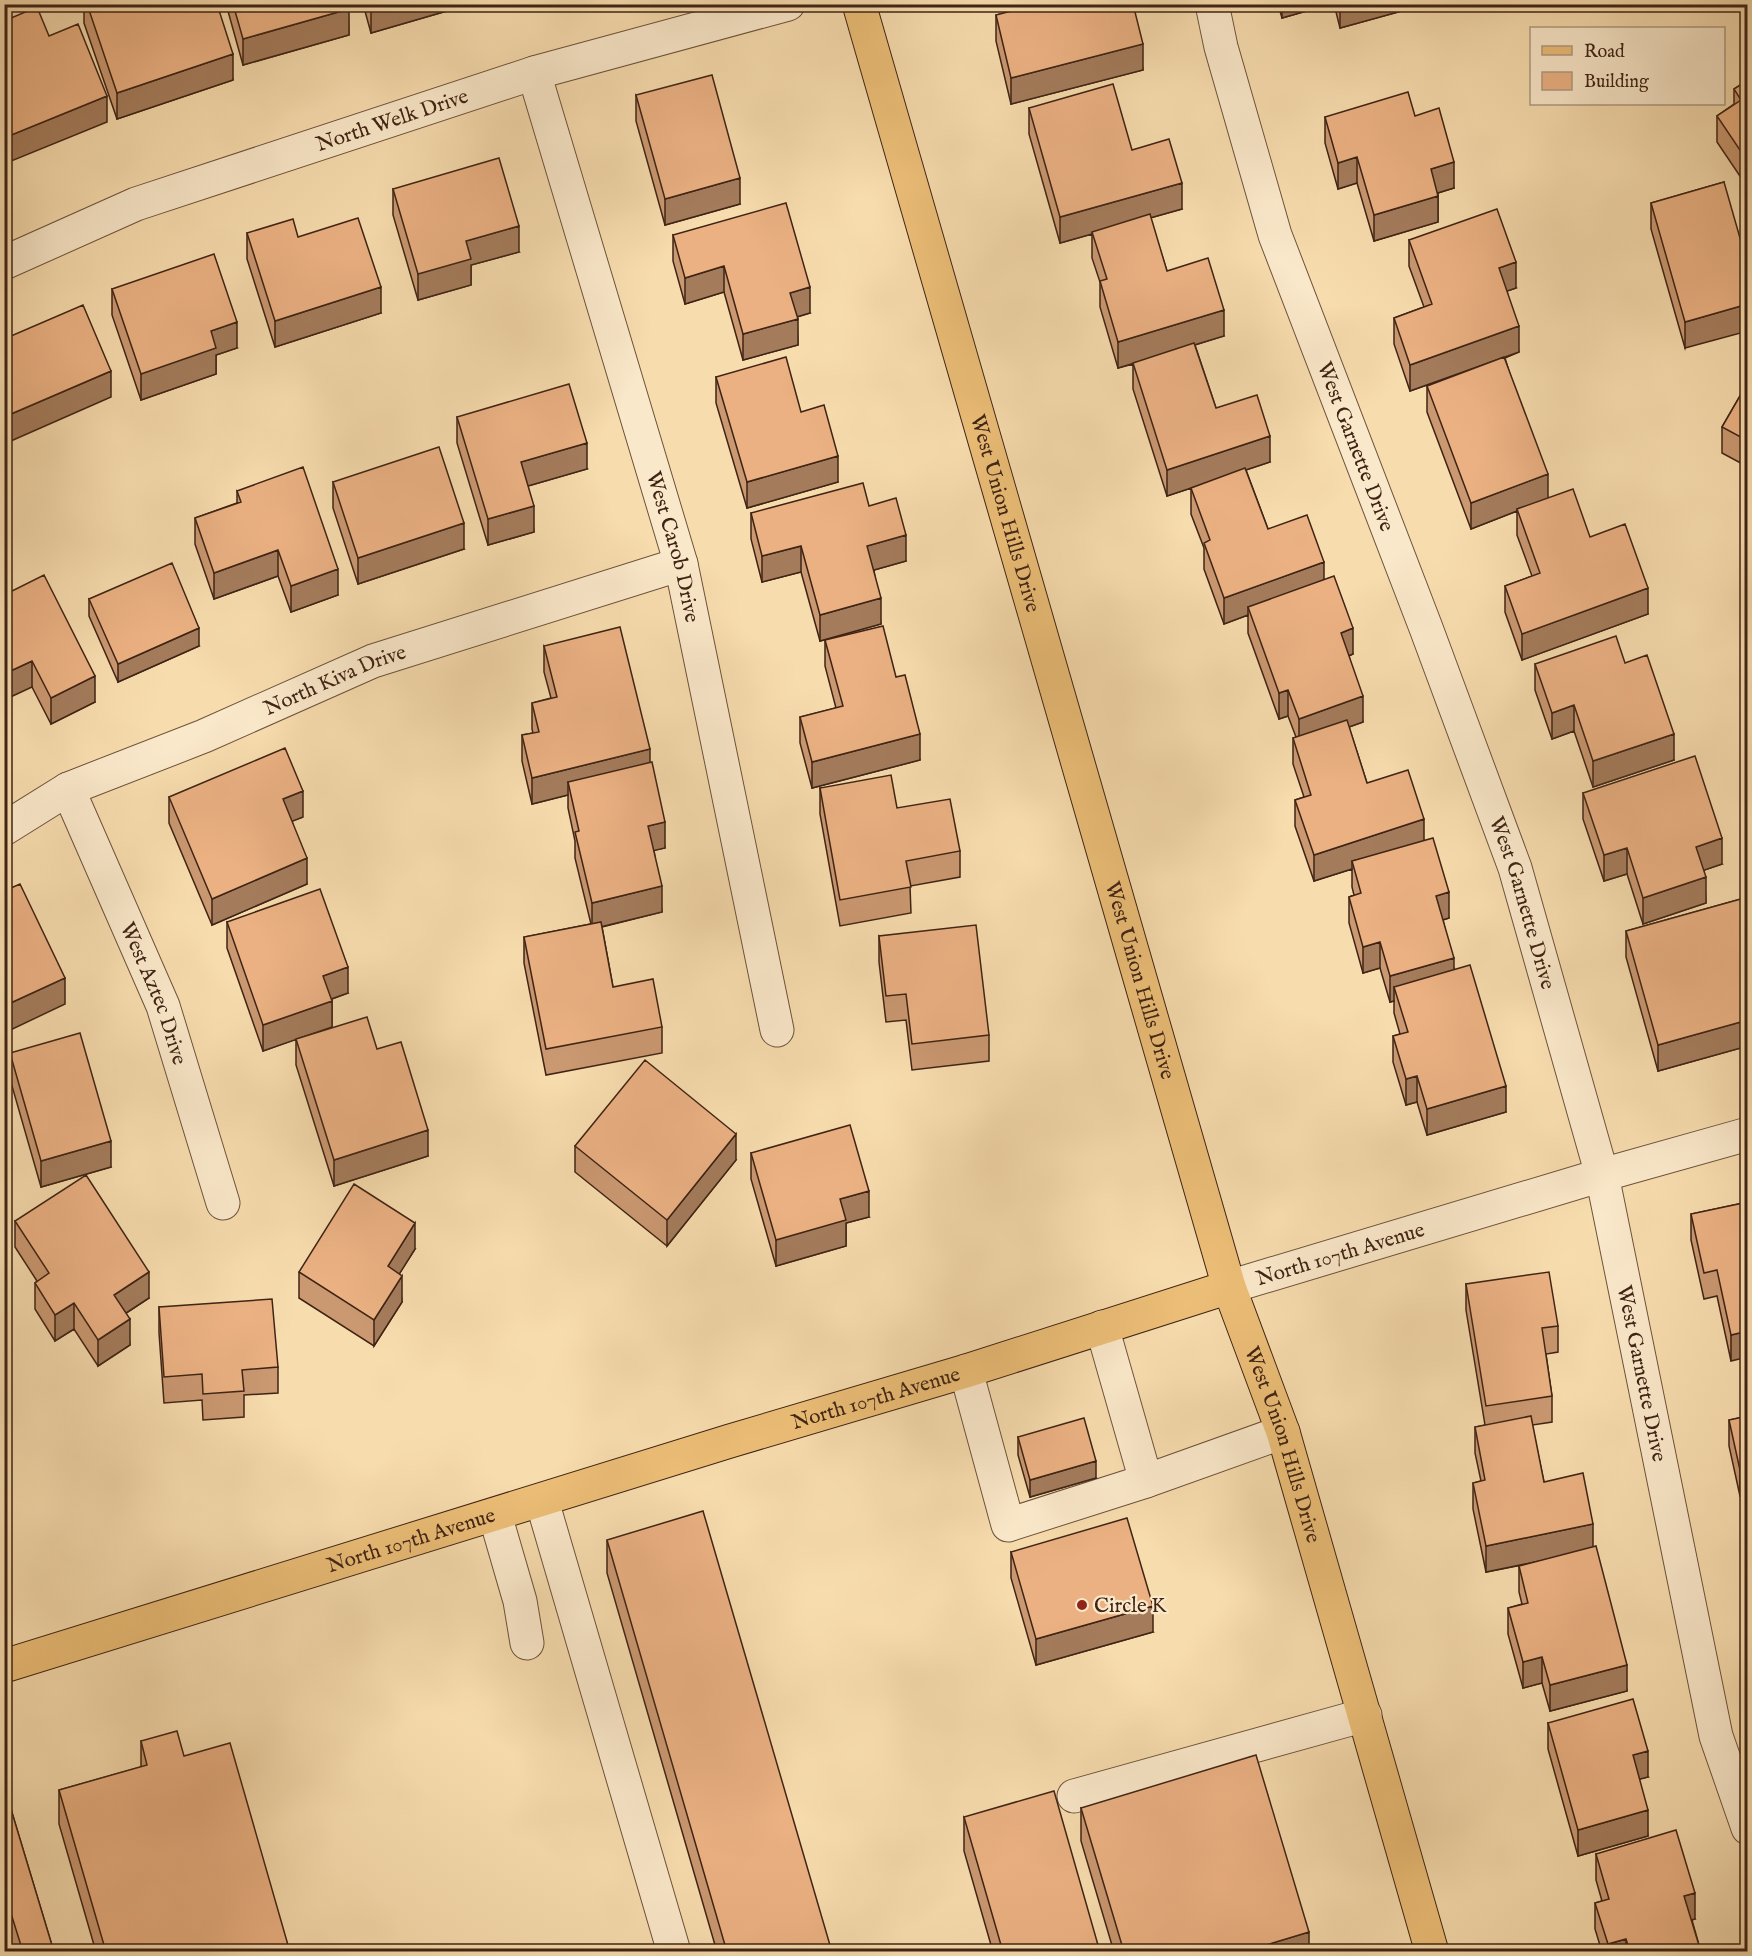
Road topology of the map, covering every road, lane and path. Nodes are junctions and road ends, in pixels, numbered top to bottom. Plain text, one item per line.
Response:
1 (788, 4) edge
2 (859, 4) edge
3 (1212, 4) edge
4 (534, 73) junction
5 (4, 263) edge
6 (681, 564) junction
7 (68, 789) junction
8 (4, 829) edge
9 (777, 1030) dead end
10 (1748, 1134) edge
11 (1602, 1175) junction
12 (223, 1203) dead end
13 (1229, 1287) junction
14 (1102, 1327) junction
15 (966, 1371) junction
16 (1283, 1432) junction
17 (1146, 1481) junction
18 (542, 1501) junction
19 (495, 1515) junction
20 (527, 1642) dead end
21 (4, 1666) edge
22 (1365, 1715) junction
23 (1074, 1796) dead end
24 (1748, 1828) edge
25 (675, 1952) edge
26 (1432, 1952) edge

1 - 4 street, North Welk Drive
2 - 13 main road, West Union Hills Drive
3 - 11 street, West Garnette Drive
4 - 5 street, North Welk Drive
4 - 6 street, West Carob Drive
6 - 7 street, North Kiva Drive
6 - 9 street, West Carob Drive
7 - 8 street, North Kiva Drive
7 - 12 street, West Aztec Drive
10 - 11 street, North 107th Avenue
11 - 13 street, North 107th Avenue
11 - 24 street, West Garnette Drive
13 - 14 main road, North 107th Avenue
13 - 16 main road, West Union Hills Drive
14 - 15 main road, North 107th Avenue
14 - 17 street
15 - 17 street
15 - 18 main road, North 107th Avenue
16 - 17 street
16 - 22 main road, West Union Hills Drive
18 - 19 main road, North 107th Avenue
18 - 25 street
19 - 20 street
19 - 21 main road, North 107th Avenue
22 - 23 street
22 - 26 main road, West Union Hills Drive

